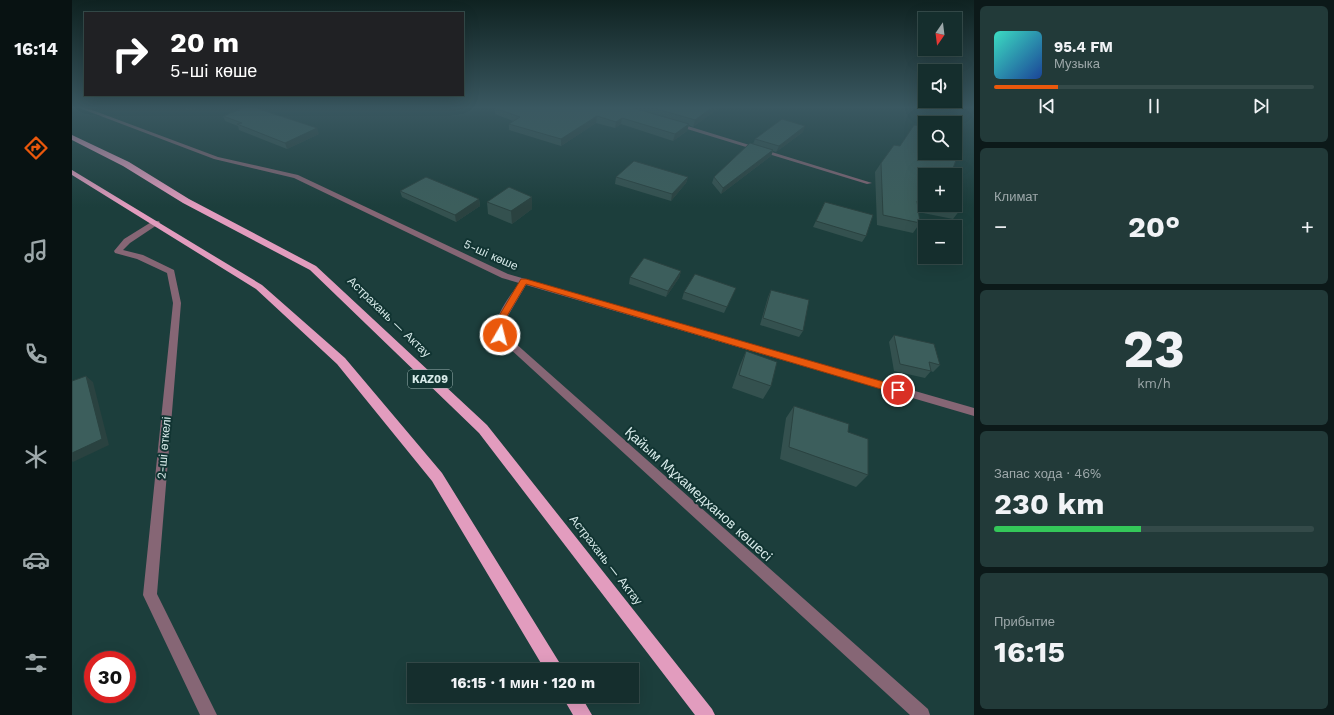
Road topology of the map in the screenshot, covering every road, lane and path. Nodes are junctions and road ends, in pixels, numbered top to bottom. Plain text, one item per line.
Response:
1 (79, 140) edge
2 (170, 140) edge
3 (730, 140) edge
4 (72, 172) edge
5 (869, 183) dead end
6 (156, 223) junction
7 (524, 281) junction
8 (974, 412) edge
9 (551, 663) edge
10 (575, 703) edge
11 (209, 715) edge
12 (583, 715) edge
13 (706, 715) edge
14 (922, 715) edge

1 - 13 highway, Астрахань — Актау / KAZ09
2 - 7 street, 5-шi көше
3 - 5 street
4 - 6 highway
6 - 9 highway
6 - 11 street, 2-ші өткелі
7 - 8 street, 5-шi көше
7 - 14 street, Қайым Мұхамедханов көшесi
10 - 12 highway

